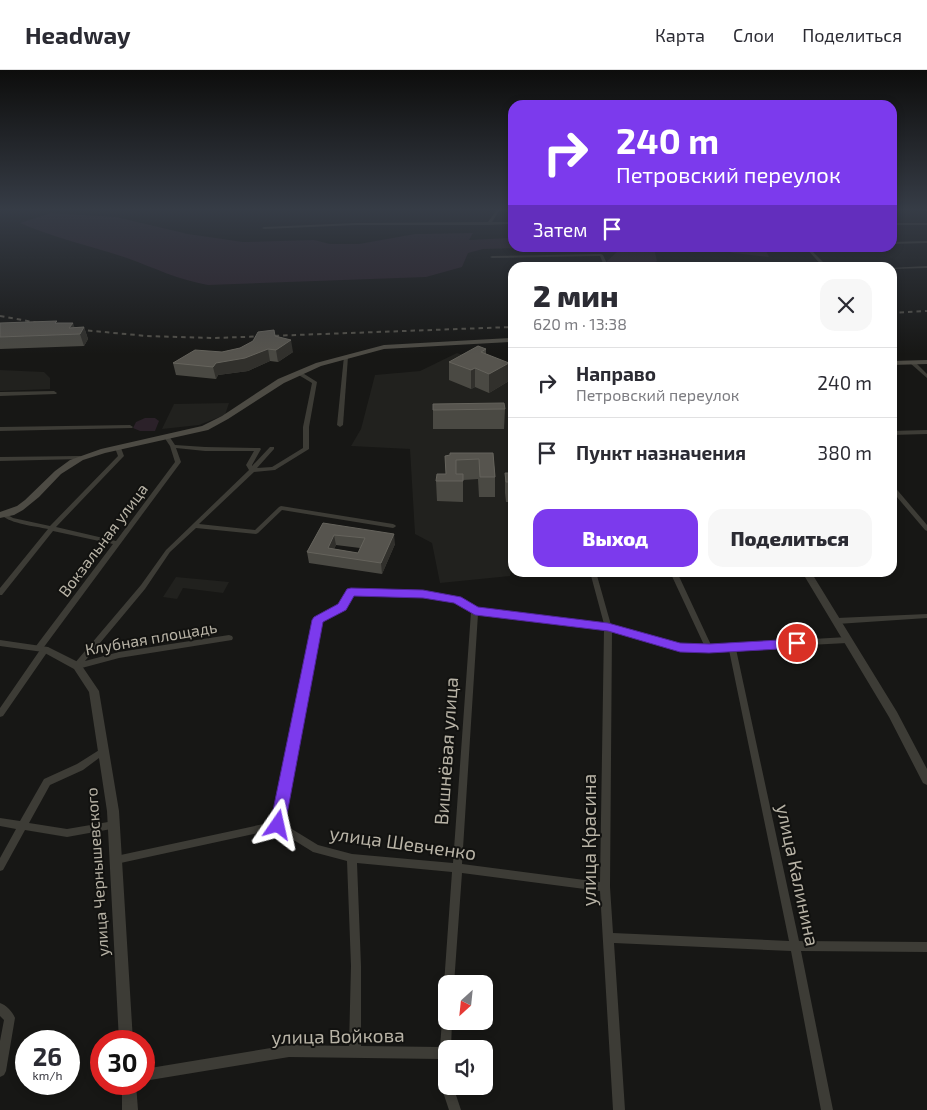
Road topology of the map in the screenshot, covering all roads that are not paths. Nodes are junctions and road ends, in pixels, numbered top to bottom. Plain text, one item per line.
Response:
1 (492, 257) dead end
2 (517, 257) edge
3 (927, 267) edge
4 (897, 268) edge
5 (508, 342) edge
6 (346, 357) junction
7 (912, 362) junction
8 (927, 362) edge
9 (897, 363) edge
10 (299, 372) junction
11 (927, 377) edge
12 (54, 393) dead end
13 (0, 394) edge
14 (340, 425) dead end
15 (130, 427) dead end
16 (0, 429) edge
17 (927, 432) edge
18 (897, 433) edge
19 (167, 437) junction
20 (172, 446) junction
21 (118, 448) junction
22 (272, 448) dead end
23 (80, 458) junction
24 (0, 459) edge
25 (252, 470) junction
26 (897, 493) edge
27 (2, 515) edge
28 (196, 526) junction
29 (393, 526) dead end
30 (53, 527) junction
31 (927, 529) edge
32 (117, 543) junction
33 (594, 577) edge
34 (675, 577) edge
35 (809, 577) edge
36 (0, 593) edge
37 (475, 611) junction
38 (927, 616) edge
39 (837, 621) junction
40 (608, 627) junction
41 (229, 638) dead end
42 (847, 640) junction
43 (0, 643) edge
44 (732, 647) junction
45 (42, 648) junction
46 (709, 648) junction
47 (77, 666) junction
48 (0, 714) edge
49 (104, 750) junction
50 (927, 780) edge
51 (0, 822) edge
52 (114, 825) junction
53 (278, 825) junction
54 (23, 826) junction
55 (352, 858) junction
56 (116, 860) junction
57 (0, 867) edge
58 (457, 868) junction
59 (605, 887) junction
60 (608, 938) junction
61 (795, 946) junction
62 (927, 947) edge
63 (450, 975) edge
64 (0, 1008) edge
65 (125, 1030) edge
66 (355, 1052) junction
67 (438, 1053) edge
68 (0, 1070) edge
69 (155, 1073) edge
70 (129, 1095) edge
71 (450, 1095) edge
72 (130, 1110) edge
73 (455, 1110) edge
74 (618, 1110) edge
75 (827, 1110) edge

1 - 2 street
3 - 4 street
5 - 6 main road
6 - 10 main road
6 - 14 street
7 - 8 main road
7 - 9 main road
7 - 11 street
10 - 19 main road
10 - 25 street
12 - 13 street
15 - 16 street
17 - 18 street
19 - 20 street
19 - 21 main road
20 - 25 street
20 - 32 street, Вокзальная улица
21 - 23 main road
21 - 30 street
22 - 25 street
23 - 24 street
23 - 27 main road
25 - 28 street
26 - 31 street
27 - 30 street
28 - 29 street
28 - 47 street
30 - 32 street
30 - 36 street
32 - 45 street, Вокзальная улица
33 - 40 street, улица Красина
34 - 46 street
35 - 39 street
37 - 40 street
37 - 53 street
37 - 58 street, Вишнёвая улица
38 - 39 street
39 - 42 street
40 - 46 street
40 - 59 street, улица Красина
41 - 47 street, Клубная площадь
42 - 44 street
42 - 50 street
43 - 45 street
44 - 46 street
44 - 61 street, улица Калинина
45 - 47 street
45 - 48 street, Вокзальная улица
47 - 49 street, улица Чернышевского
49 - 52 street, улица Чернышевского
49 - 54 street
51 - 54 street
52 - 54 street
52 - 56 street, улица Чернышевского
53 - 55 street, улица Шевченко
53 - 56 street
54 - 57 street
55 - 58 street, улица Шевченко
55 - 66 street
56 - 65 street, улица Чернышевского
58 - 59 street, улица Шевченко
58 - 63 street, Вишнёвая улица
59 - 60 street, улица Красина
60 - 61 street
60 - 74 street, улица Красина
61 - 62 street
61 - 75 street, улица Калинина
64 - 68 street
66 - 67 street, улица Войкова
66 - 69 street, улица Войкова
70 - 72 street
71 - 73 street

